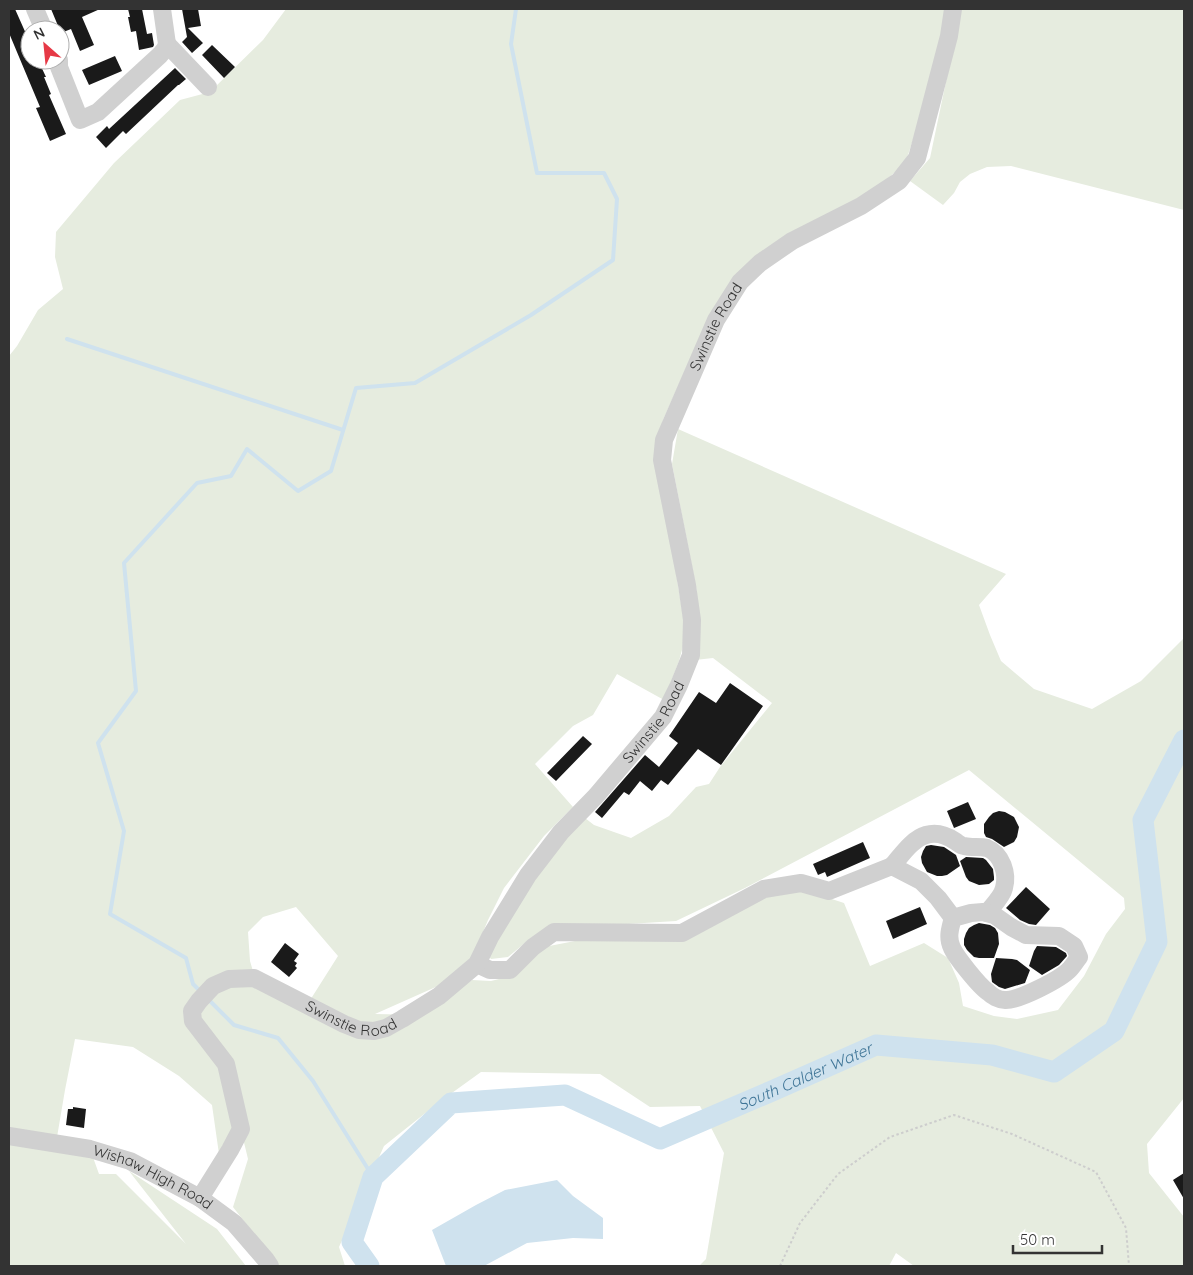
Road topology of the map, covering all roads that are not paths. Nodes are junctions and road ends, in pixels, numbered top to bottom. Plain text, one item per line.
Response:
1 (162, 9) edge
2 (953, 9) edge
3 (167, 44) junction
4 (60, 70) edge
5 (208, 87) dead end
6 (892, 866) junction
7 (987, 913) junction
8 (953, 918) junction
9 (477, 964) junction
10 (9, 1136) edge
11 (200, 1198) junction
12 (270, 1266) edge

1 - 3 street
2 - 9 street, Swinstie Road
3 - 4 street
3 - 5 street
6 - 7 street
6 - 8 street
6 - 9 street
7 - 8 street
7 - 8 street
9 - 11 street, Swinstie Road
10 - 11 street, Wishaw High Road
11 - 12 street, Wishaw High Road

